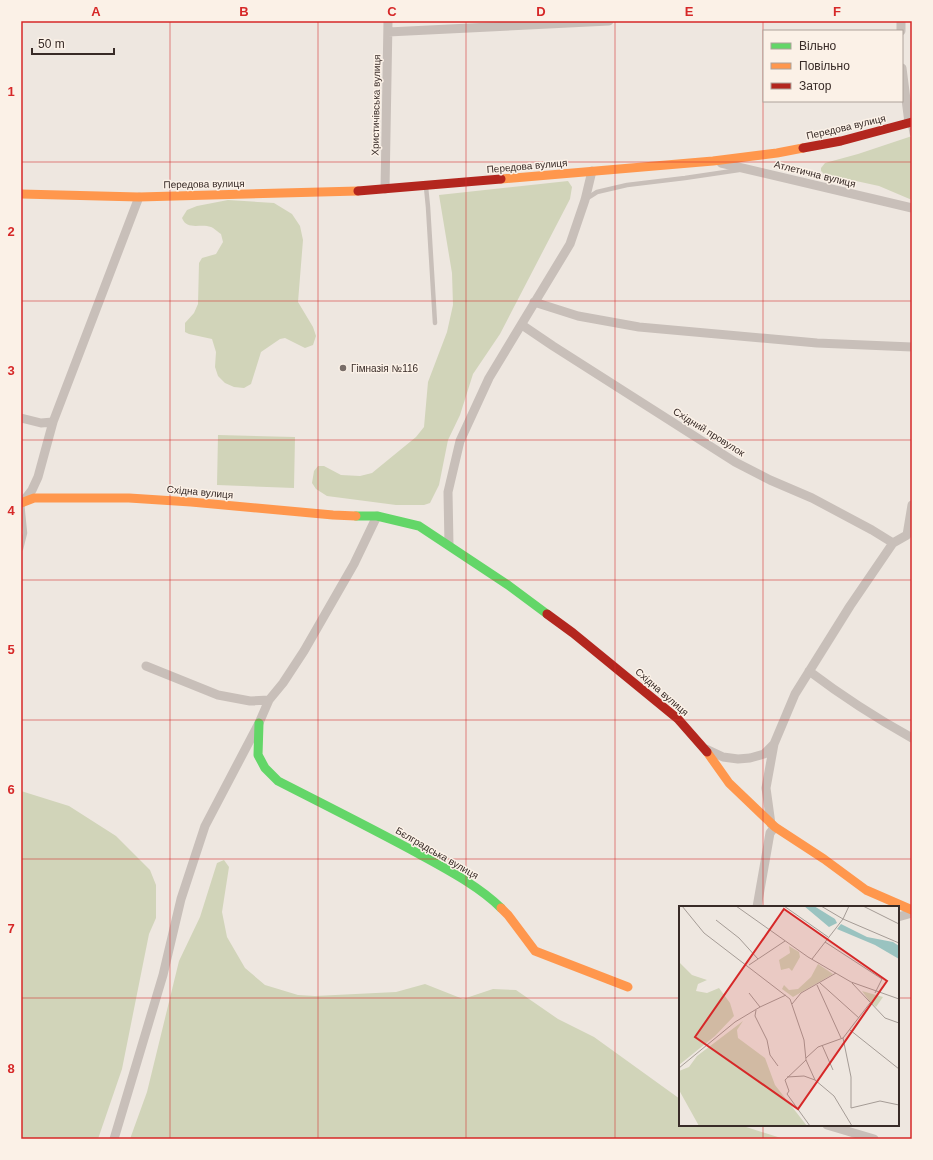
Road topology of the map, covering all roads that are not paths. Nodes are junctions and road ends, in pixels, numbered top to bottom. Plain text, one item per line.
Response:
1 (388, 21) edge
2 (609, 21) edge
3 (388, 32) junction
4 (903, 74) edge
5 (911, 123) edge
6 (912, 134) edge
7 (713, 161) junction
8 (746, 168) junction
9 (592, 171) junction
10 (426, 186) junction
11 (385, 189) junction
12 (21, 194) edge
13 (139, 197) junction
14 (585, 200) junction
15 (912, 208) edge
16 (534, 302) junction
17 (435, 322) dead end
18 (522, 324) junction
19 (912, 347) edge
20 (21, 418) edge
21 (53, 422) junction
22 (21, 503) edge
23 (912, 505) edge
24 (377, 516) junction
25 (909, 538) edge
26 (893, 543) junction
27 (448, 545) junction
28 (21, 549) edge
29 (146, 666) dead end
30 (809, 671) junction
31 (269, 700) junction
32 (258, 723) junction
33 (912, 738) edge
34 (774, 744) junction
35 (704, 748) junction
36 (773, 825) junction
37 (757, 906) edge
38 (912, 910) edge
39 (912, 913) edge
40 (899, 917) edge
41 (628, 987) dead end
42 (829, 1126) edge
43 (114, 1139) edge
44 (874, 1139) edge

1 - 3 street, Христичівська вулиця
2 - 3 street
3 - 11 street, Христичівська вулиця
4 - 5 street
5 - 6 lane
5 - 7 street, Передова вулиця
7 - 8 street, Атлетична вулиця
7 - 9 street, Передова вулиця
8 - 14 lane
8 - 15 street, Атлетична вулиця
9 - 10 street, Передова вулиця
9 - 14 street
10 - 11 street, Передова вулиця
10 - 17 lane
11 - 13 street, Передова вулиця
12 - 13 street, Передова вулиця
13 - 21 street
14 - 16 street
16 - 18 street
16 - 19 street
18 - 26 street, Східний провулок
18 - 27 street
20 - 21 street
21 - 22 street
22 - 24 street, Східна вулиця
22 - 28 lane
23 - 25 street
24 - 27 street, Східна вулиця
24 - 31 street
25 - 26 street
26 - 30 street
27 - 35 street, Східна вулиця
29 - 31 street
30 - 33 street
30 - 34 street
31 - 32 street
32 - 41 street, Бєлградська вулиця
32 - 43 street
34 - 35 street
34 - 36 street
35 - 36 street, Східна вулиця
36 - 37 street
36 - 38 street, Східна вулиця
39 - 40 street
42 - 44 street

